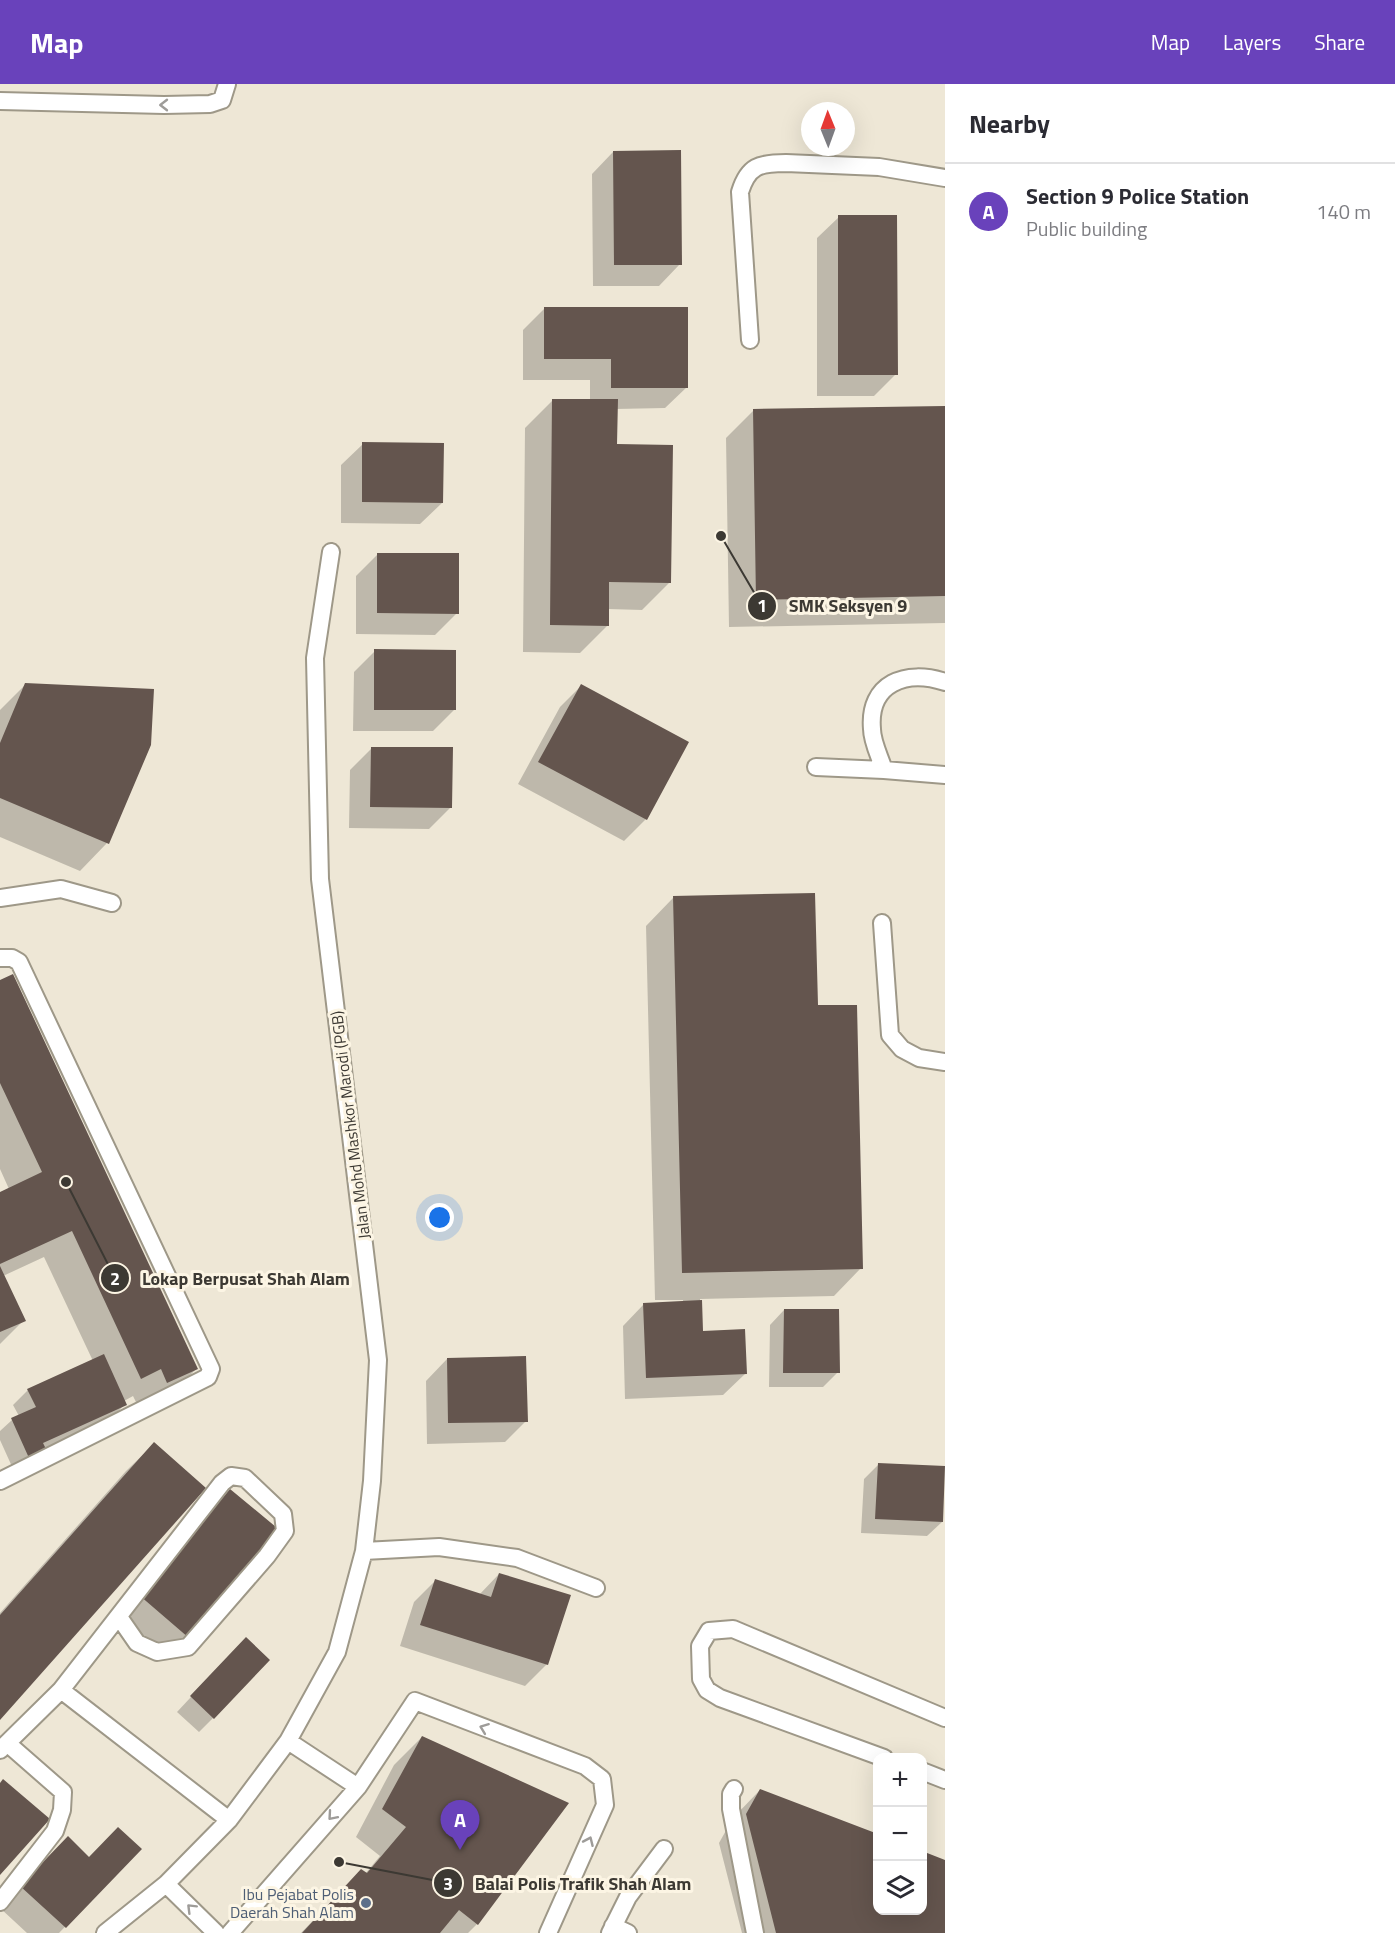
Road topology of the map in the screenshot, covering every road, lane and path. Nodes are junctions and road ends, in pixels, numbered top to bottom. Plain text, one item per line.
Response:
1 (227, 84) edge
2 (0, 101) edge
3 (945, 178) edge
4 (750, 340) dead end
5 (331, 552) dead end
6 (945, 682) edge
7 (816, 767) dead end
8 (884, 770) junction
9 (945, 776) edge
10 (0, 897) edge
11 (112, 903) dead end
12 (882, 923) dead end
13 (0, 958) edge
14 (945, 1062) edge
15 (0, 1481) edge
16 (364, 1551) junction
17 (596, 1588) dead end
18 (119, 1617) junction
19 (61, 1690) junction
20 (945, 1718) edge
21 (288, 1741) junction
22 (3, 1747) edge
23 (873, 1754) edge
24 (927, 1774) edge
25 (945, 1780) edge
26 (358, 1787) junction
27 (734, 1789) dead end
28 (229, 1820) junction
29 (664, 1849) dead end
30 (166, 1884) junction
31 (0, 1902) edge
32 (617, 1931) edge
33 (105, 1933) edge
34 (216, 1933) edge
35 (230, 1933) edge
36 (548, 1933) edge
37 (755, 1933) edge

1 -> 2 lane
3 - 4 lane
5 - 16 lane, Jalan Mohd Mashkor Marodi (PGB)
6 - 8 lane
7 - 8 lane
8 - 9 lane
10 - 11 lane
12 - 14 lane
13 - 15 lane
16 - 17 lane
16 - 21 lane, Jalan Mohd Mashkor Marodi (PGB)
18 - 18 lane
18 - 19 lane
19 - 22 lane
19 - 28 lane
20 - 23 lane
21 - 26 lane
21 - 28 lane, Jalan Mohd Mashkor Marodi (PGB)
22 - 31 lane
24 - 25 lane
26 -> 35 lane
36 -> 26 lane
27 - 37 lane
28 - 30 lane, Jalan Mohd Mashkor Marodi (PGB)
29 - 32 lane
30 - 33 lane, Jalan Mohd Mashkor Marodi (PGB)
34 -> 30 lane

